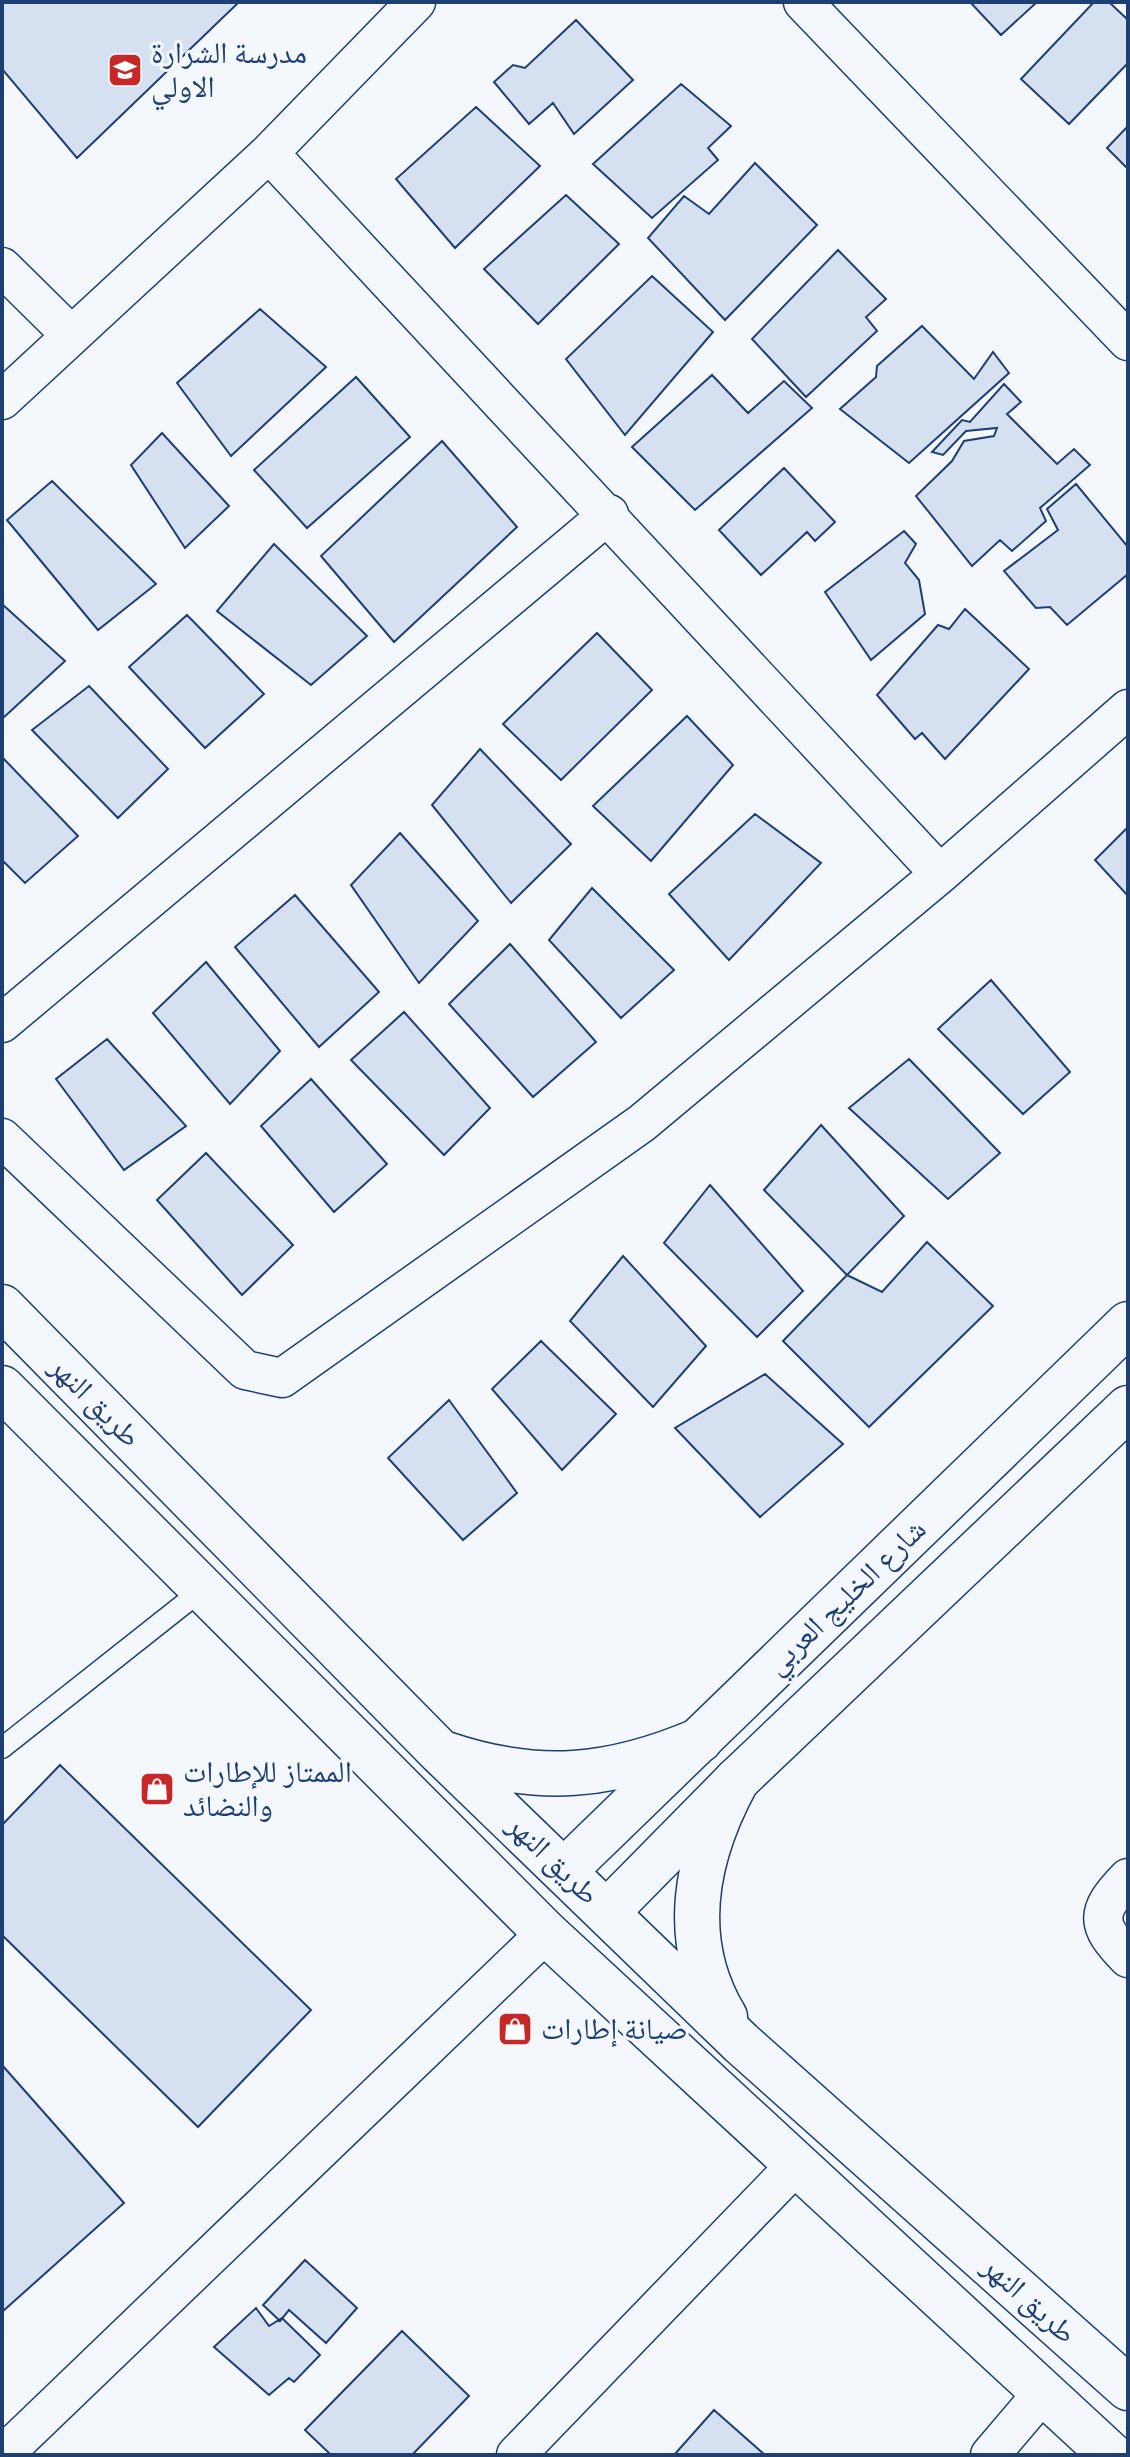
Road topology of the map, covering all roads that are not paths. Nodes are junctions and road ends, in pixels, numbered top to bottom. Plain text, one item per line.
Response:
1 (416, 2) edge
2 (803, 2) edge
3 (269, 153) junction
4 (2, 267) edge
5 (71, 335) junction
6 (1128, 341) edge
7 (2, 400) edge
8 (609, 514) junction
9 (1128, 709) edge
10 (940, 874) junction
11 (2, 1023) edge
12 (2, 1138) edge
13 (2, 1307) edge
14 (1128, 1324) edge
15 (2, 1388) edge
16 (1128, 1408) edge
17 (203, 1589) junction
18 (700, 1740) junction
19 (2, 1748) edge
20 (440, 1752) junction
21 (737, 1780) junction
22 (564, 1871) junction
23 (1128, 1878) edge
24 (607, 1912) junction
25 (546, 1933) junction
26 (1128, 1958) edge
27 (741, 2043) junction
28 (796, 2165) junction
29 (1128, 2388) edge
30 (1042, 2394) junction
31 (3, 2455) edge
32 (516, 2455) edge
33 (990, 2455) edge
34 (1111, 2455) edge

1 - 3 street
2 - 6 street
3 - 5 street
3 - 8 street
4 - 5 street
5 - 7 street
8 - 10 street
8 - 11 street
9 - 10 street
10 - 12 street
13 - 20 main road, طريق النهر
14 - 18 main road, شارع الخليج العربي
15 - 17 main road, طريق النهر
16 - 21 main road, شارع الخليج العربي
17 - 19 lane
17 - 25 main road, طريق النهر
18 - 20 main road
18 - 22 main road, شارع الخليج العربي
20 - 22 main road, طريق النهر
21 - 24 main road, شارع الخليج العربي
21 - 27 main road
22 - 24 main road, طريق النهر
23 - 26 street
24 - 27 main road, طريق النهر
25 - 28 main road, طريق النهر
25 - 31 street
27 - 29 main road, طريق النهر
28 - 30 main road, طريق النهر
28 - 32 street
30 - 33 street
30 - 34 main road, طريق النهر

